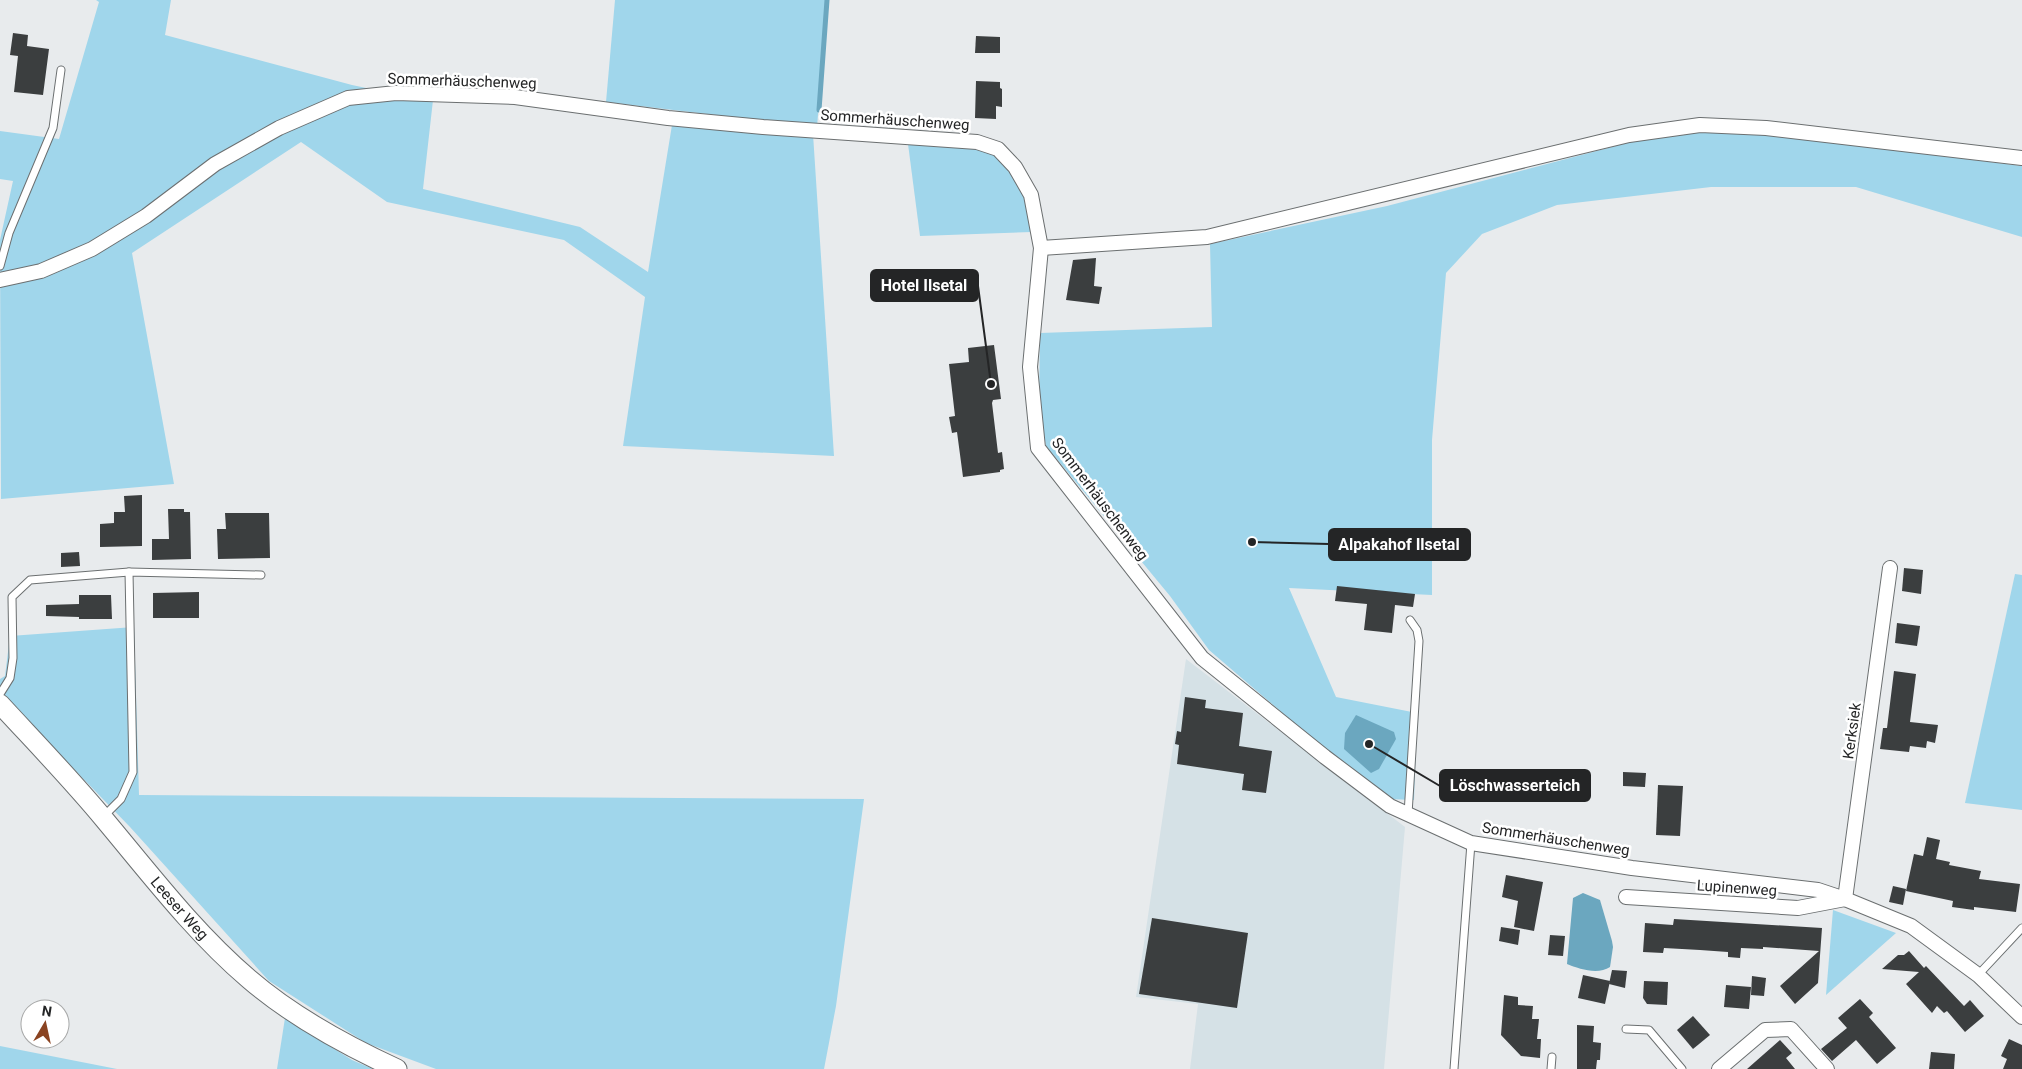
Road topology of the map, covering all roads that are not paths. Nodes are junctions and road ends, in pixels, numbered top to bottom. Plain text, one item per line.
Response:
1 (61, 70) dead end
2 (2022, 158) edge
3 (1041, 248) junction
4 (0, 266) edge
5 (0, 280) edge
6 (1890, 568) dead end
7 (129, 572) junction
8 (261, 574) dead end
9 (1410, 620) dead end
10 (0, 694) edge
11 (0, 704) edge
12 (1408, 814) junction
13 (103, 817) junction
14 (1471, 843) junction
15 (1626, 897) dead end
16 (1845, 899) junction
17 (2022, 928) edge
18 (1978, 975) junction
19 (2022, 1017) edge
20 (1626, 1029) dead end
21 (1552, 1057) dead end
22 (397, 1069) edge
23 (1454, 1069) edge
24 (1551, 1069) edge
25 (1682, 1069) edge
26 (1719, 1069) edge
27 (1827, 1069) edge

1 - 4 lane
2 - 3 street
3 - 5 street, Sommerhäuschenweg
3 - 12 street, Sommerhäuschenweg
6 - 16 street, Kerksiek
7 - 8 lane
7 - 10 lane
7 - 13 lane
9 - 12 lane
11 - 13 street, Leeser Weg
12 - 14 street, Sommerhäuschenweg
13 - 22 street, Leeser Weg
14 - 16 street, Sommerhäuschenweg
14 - 23 lane
15 - 16 street, Lupinenweg
16 - 18 street, Sommerhäuschenweg
17 - 18 lane
18 - 19 street, Sommerhäuschenweg
20 - 25 lane
21 - 24 lane
26 - 27 street

